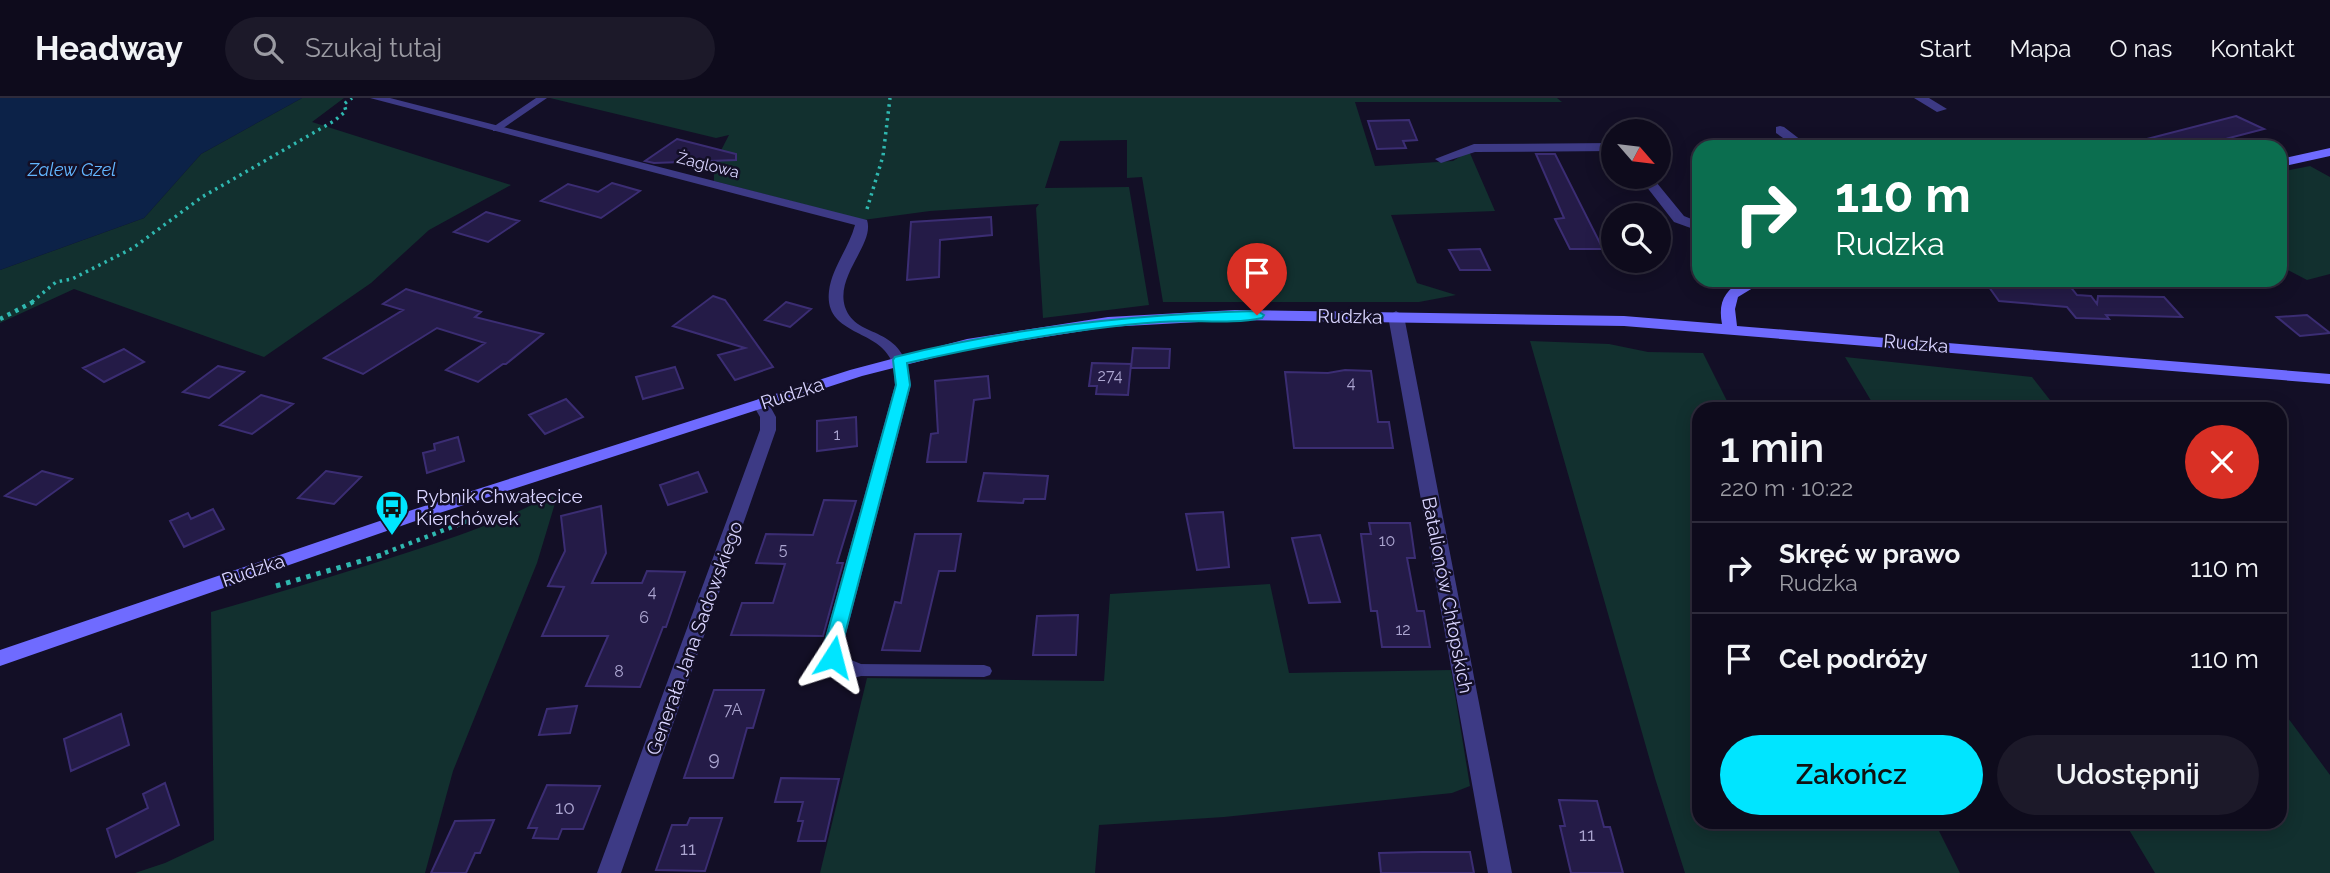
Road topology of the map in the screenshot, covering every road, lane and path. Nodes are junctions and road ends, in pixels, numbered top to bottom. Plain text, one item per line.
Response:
1 (352, 98) edge
2 (376, 98) edge
3 (542, 98) edge
4 (890, 98) edge
5 (1920, 98) edge
6 (1941, 109) dead end
7 (496, 129) junction
8 (1780, 130) dead end
9 (1794, 140) edge
10 (1601, 147) edge
11 (2330, 152) edge
12 (1441, 159) dead end
13 (2287, 161) edge
14 (1655, 189) edge
15 (862, 223) junction
16 (1692, 225) edge
17 (1742, 287) edge
18 (1396, 316) junction
19 (0, 319) edge
20 (1730, 328) junction
21 (900, 360) junction
22 (2330, 379) edge
23 (760, 403) junction
24 (490, 511) dead end
25 (275, 586) dead end
26 (0, 658) edge
27 (854, 670) joint
28 (984, 671) dead end
29 (609, 873) edge
30 (1500, 873) edge

1 - 19 path
2 - 7 street, Żaglowa
3 - 7 lane
4 - 15 path
5 - 6 street
7 - 15 street, Żaglowa
8 - 9 street
10 - 12 street
11 - 13 main road
14 - 16 street
15 - 21 street
17 - 20 main road
18 - 20 main road, Rudzka
18 - 21 main road, Rudzka
18 - 30 street, Batalionów Chłopskich
20 - 22 main road, Rudzka
21 - 23 main road, Rudzka
21 - 27 street
23 - 26 main road, Rudzka
23 - 29 street, Generała Jana Sadowskiego
24 - 25 path
27 - 28 lane

